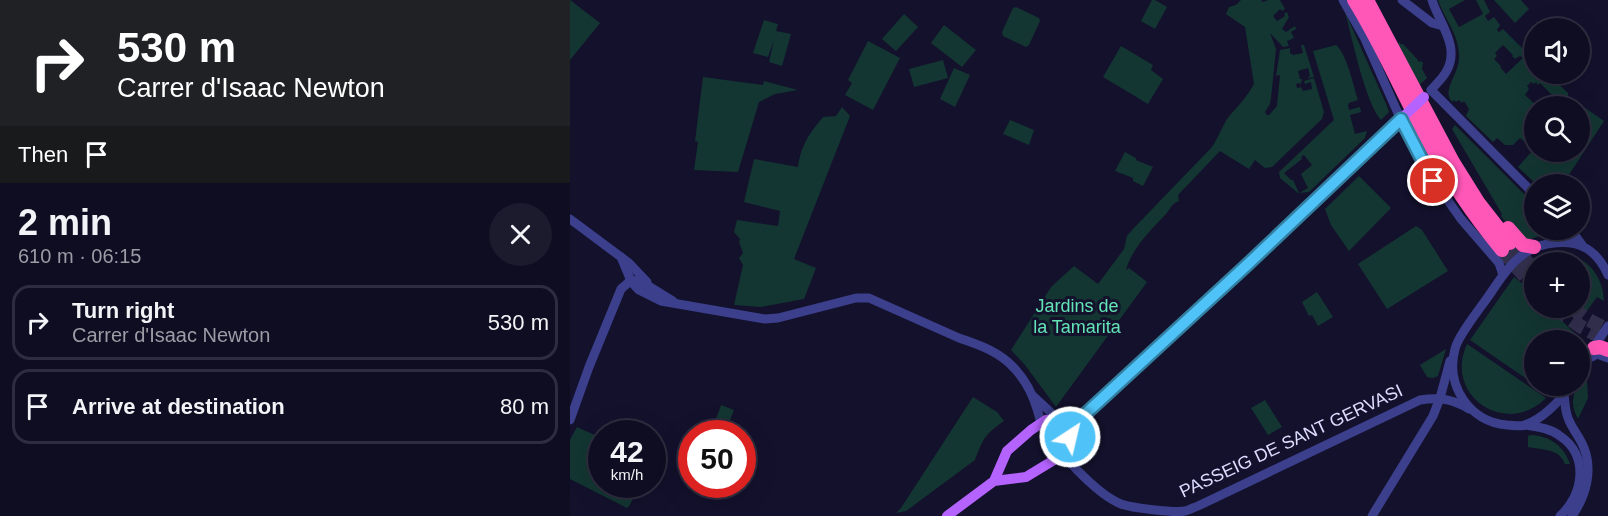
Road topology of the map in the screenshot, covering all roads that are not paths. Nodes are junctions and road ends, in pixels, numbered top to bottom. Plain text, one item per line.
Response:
1 (1343, 0) edge
2 (1354, 0) edge
3 (1367, 0) edge
4 (1402, 0) edge
5 (1432, 0) edge
6 (1443, 26) junction
7 (1396, 68) junction
8 (1428, 94) junction
9 (1402, 118) junction
10 (1524, 185) edge
11 (570, 219) edge
12 (1578, 240) edge
13 (1582, 245) junction
14 (1534, 248) junction
15 (1502, 250) junction
16 (621, 257) junction
17 (1607, 272) edge
18 (1503, 275) junction
19 (631, 281) junction
20 (655, 290) junction
21 (676, 303) junction
22 (1608, 326) edge
23 (1455, 348) junction
24 (1601, 349) edge
25 (1608, 358) edge
26 (1590, 359) edge
27 (1031, 394) junction
28 (1561, 396) edge
29 (1567, 396) edge
30 (1440, 398) junction
31 (1423, 399) junction
32 (1469, 409) junction
33 (1433, 414) junction
34 (1058, 419) junction
35 (570, 420) edge
36 (1041, 423) junction
37 (1525, 425) junction
38 (1069, 429) junction
39 (1062, 453) junction
40 (1003, 459) junction
41 (1014, 480) junction
42 (994, 481) junction
43 (1574, 510) edge
44 (1190, 514) edge
45 (947, 516) edge
46 (1372, 516) edge
47 (1560, 516) edge

1 - 9 street
2 - 7 highway
3 - 7 highway
4 - 6 street
5 - 6 street
6 - 8 street
7 - 14 highway
7 - 15 highway
8 - 9 main road, bridge
8 - 10 street
9 - 15 street
9 - 38 main road
11 - 16 street
12 - 13 street
13 - 14 street
13 - 17 street
14 - 18 street
15 - 18 street
16 - 19 street
16 - 20 street
18 - 23 street
19 - 20 street
19 - 21 street, PASSEIG DE SANT GERVASI
19 - 35 street
20 - 21 street
21 - 27 street, PASSEIG DE SANT GERVASI
22 - 24 street
23 - 30 street
23 - 32 street
25 - 26 street
27 - 34 street
27 - 36 street, PASSEIG DE SANT GERVASI
28 - 37 street
29 - 43 street
30 - 31 street, PASSEIG DE SANT GERVASI
30 - 32 street, PASSEIG DE SANT GERVASI
30 - 33 street
31 - 33 street
31 - 44 street, PASSEIG DE SANT GERVASI
32 - 37 street, PASSEIG DE SANT GERVASI
33 - 46 street
34 - 36 main road
34 - 38 main road
36 - 39 street, PASSEIG DE SANT GERVASI
36 - 40 main road
37 - 43 street, PASSEIG DE SANT GERVASI
38 - 39 main road
39 - 41 main road
39 - 44 street, PASSEIG DE SANT GERVASI
40 - 41 main road
40 - 42 main road
41 - 42 main road
42 - 45 main road
43 - 47 street

